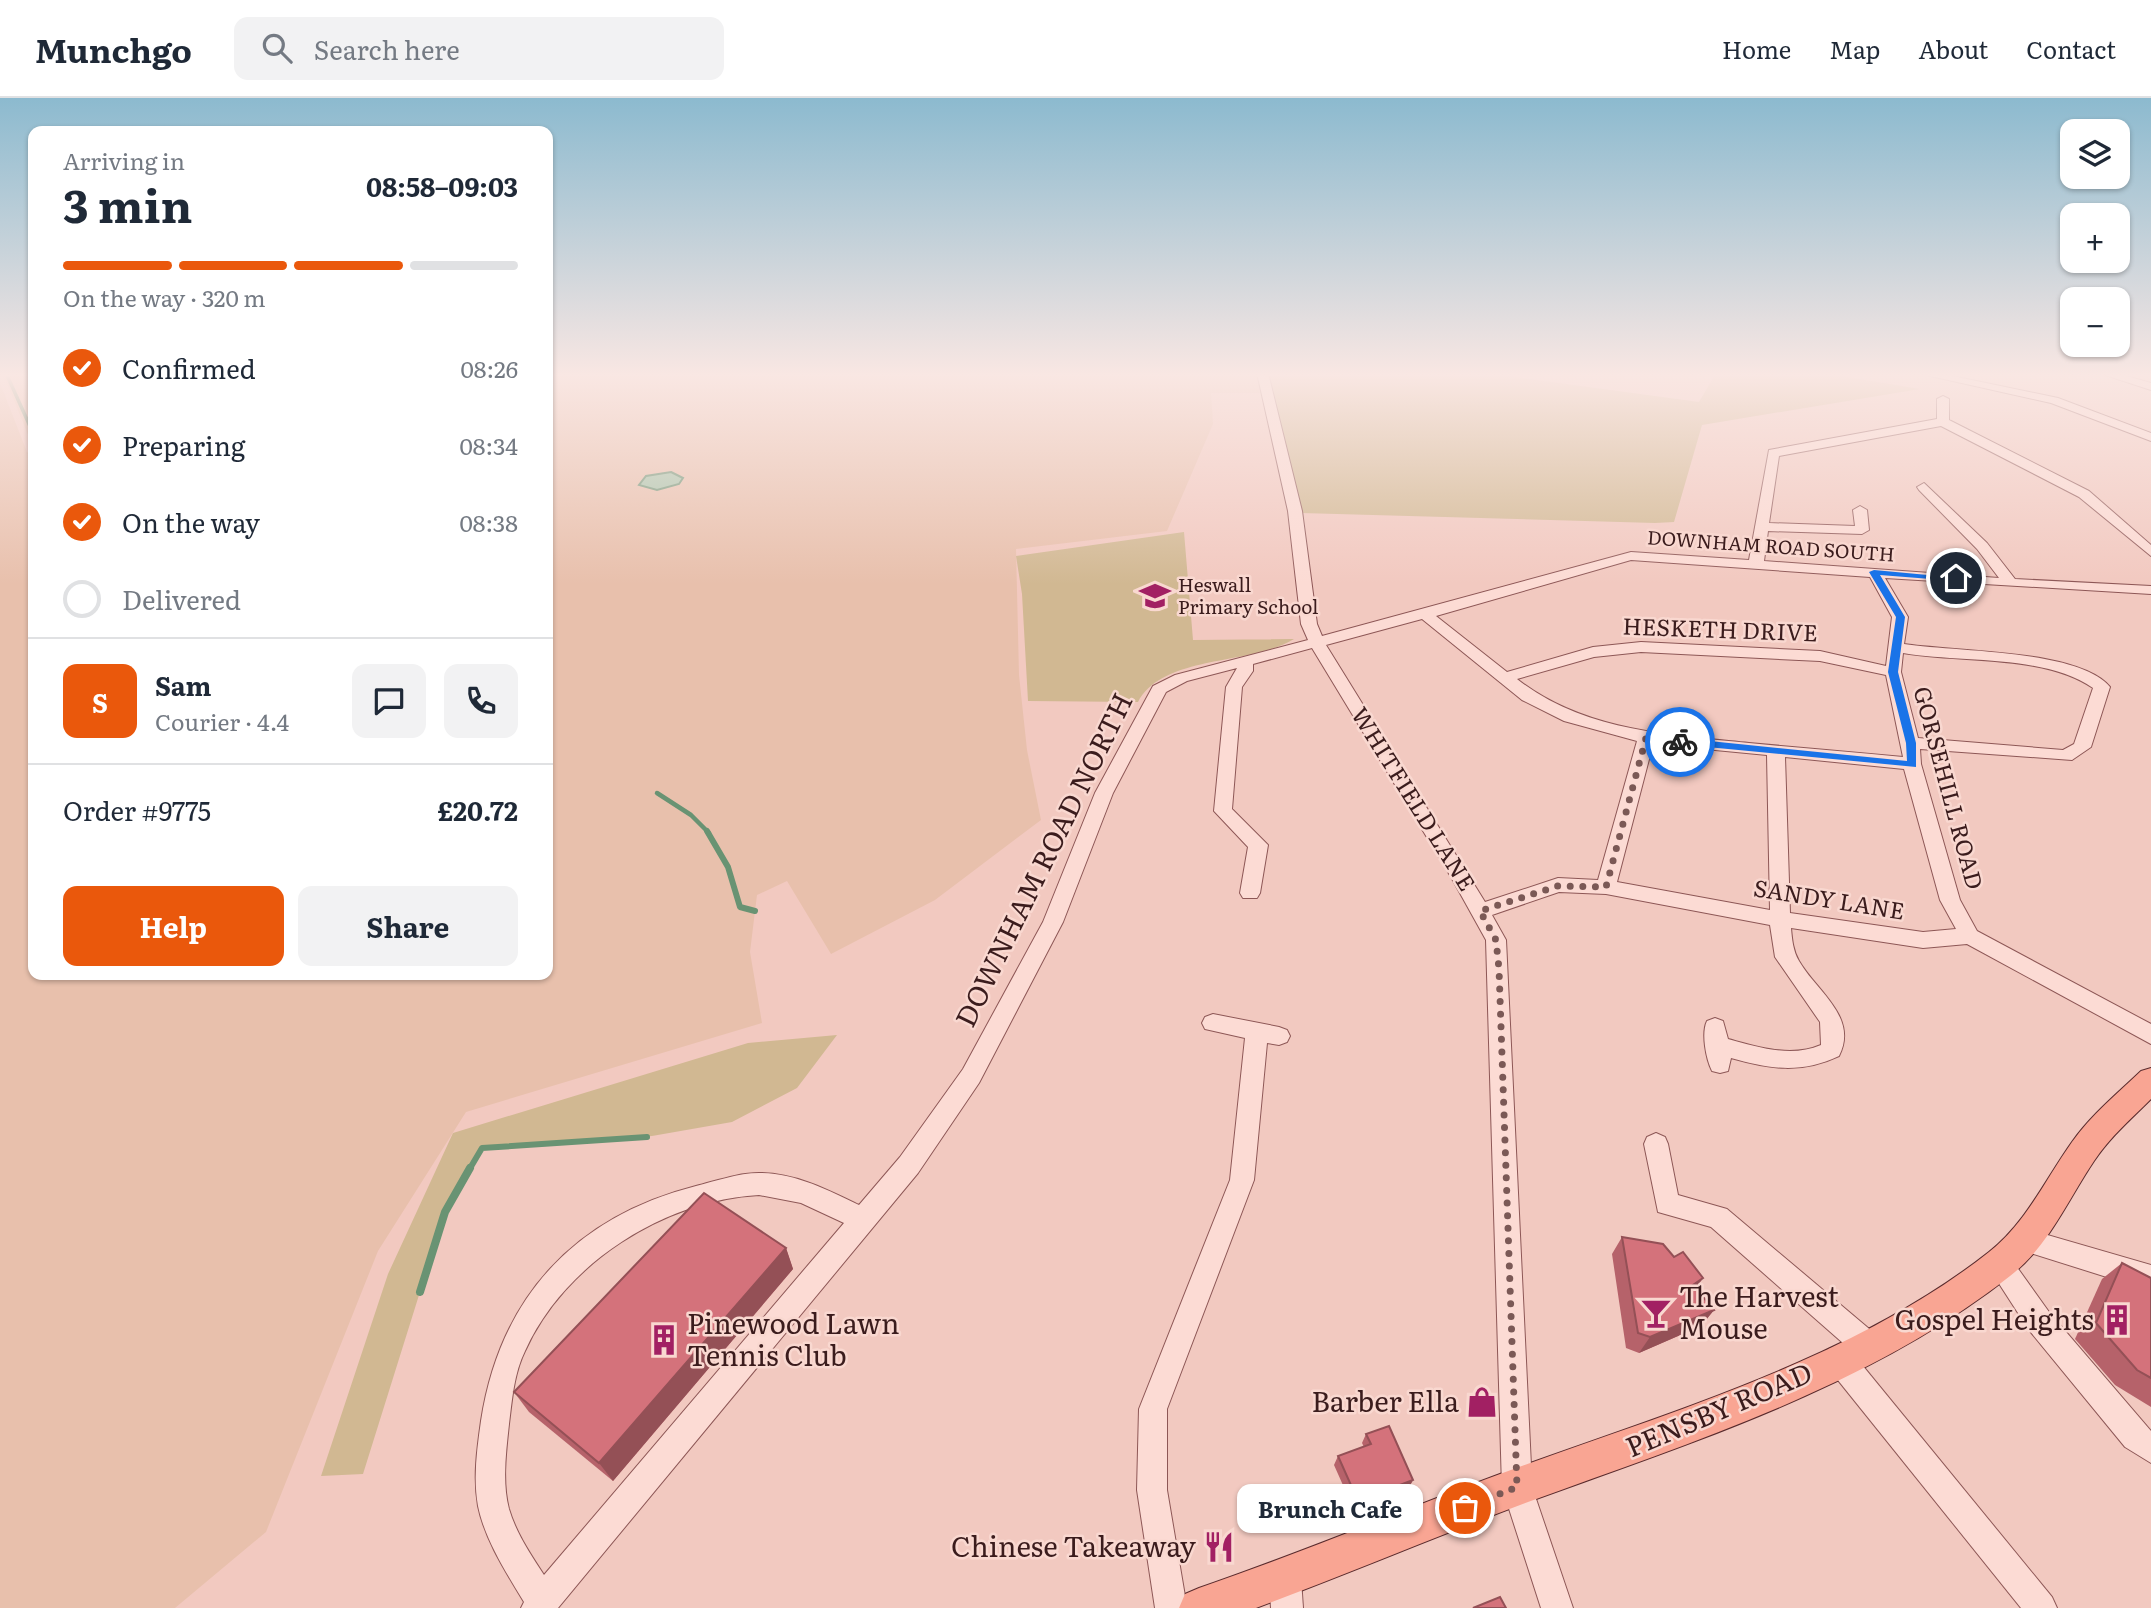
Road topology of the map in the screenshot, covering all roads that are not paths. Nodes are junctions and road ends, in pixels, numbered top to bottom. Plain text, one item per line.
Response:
1 (1279, 443) edge
2 (1825, 443) edge
3 (1985, 443) edge
4 (1924, 486) dead end
5 (1860, 510) dead end
6 (1762, 527) junction
7 (2151, 552) edge
8 (1756, 564) junction
9 (1874, 572) junction
10 (2011, 583) junction
11 (2150, 591) edge
12 (1425, 614) junction
13 (1317, 643) junction
14 (1894, 648) junction
15 (1245, 662) junction
16 (1893, 672) junction
17 (1506, 677) junction
18 (1646, 738) junction
19 (1911, 743) junction
20 (1776, 751) junction
21 (1912, 764) junction
22 (1606, 887) junction
23 (1250, 893) dead end
24 (1480, 911) junction
25 (1781, 917) junction
26 (1970, 936) junction
27 (1213, 1023) dead end
28 (2151, 1035) edge
29 (1718, 1046) dead end
30 (2151, 1080) edge
31 (1656, 1144) dead end
32 (863, 1220) junction
33 (2027, 1241) junction
34 (2000, 1265) junction
35 (2151, 1278) edge
36 (1854, 1354) junction
37 (2151, 1448) edge
38 (1517, 1487) junction
39 (1286, 1594) edge
40 (539, 1605) edge
41 (1171, 1608) edge
42 (1199, 1608) edge
43 (1558, 1608) edge
44 (2041, 1608) edge

1 - 13 street, WHITFIELD LANE
2 - 6 street
3 - 7 street
4 - 10 street
5 - 6 street
6 - 8 street
8 - 9 street, DOWNHAM ROAD SOUTH
8 - 12 street, DOWNHAM ROAD SOUTH
9 - 10 street, DOWNHAM ROAD SOUTH
9 - 14 street, GORSEHILL ROAD
10 - 11 street, DOWNHAM ROAD SOUTH
12 - 13 street, DOWNHAM ROAD SOUTH
12 - 17 street
13 - 15 street, DOWNHAM ROAD NORTH
13 - 24 street, WHITFIELD LANE
14 - 16 street, GORSEHILL ROAD
14 - 19 street
15 - 23 street
15 - 32 street, DOWNHAM ROAD NORTH
16 - 17 street, HESKETH DRIVE
16 - 19 street, GORSEHILL ROAD
17 - 18 street
18 - 20 street
18 - 22 street
19 - 21 street, GORSEHILL ROAD
20 - 21 street
20 - 25 street
21 - 26 street, GORSEHILL ROAD
22 - 24 street, SANDY LANE
22 - 25 street, SANDY LANE
24 - 38 street, WHITFIELD LANE
25 - 26 street, SANDY LANE
25 - 29 street
26 - 28 street
27 - 41 street
30 - 33 main road, PENSBY ROAD
31 - 36 street
32 - 40 street, DOWNHAM ROAD NORTH
32 - 40 street
33 - 34 main road, PENSBY ROAD
33 - 35 street
34 - 36 main road, PENSBY ROAD
34 - 37 street
36 - 38 main road, PENSBY ROAD
36 - 44 street
38 - 39 main road, PENSBY ROAD
38 - 43 street, WHITFIELD LANE
39 - 42 main road, PENSBY ROAD

